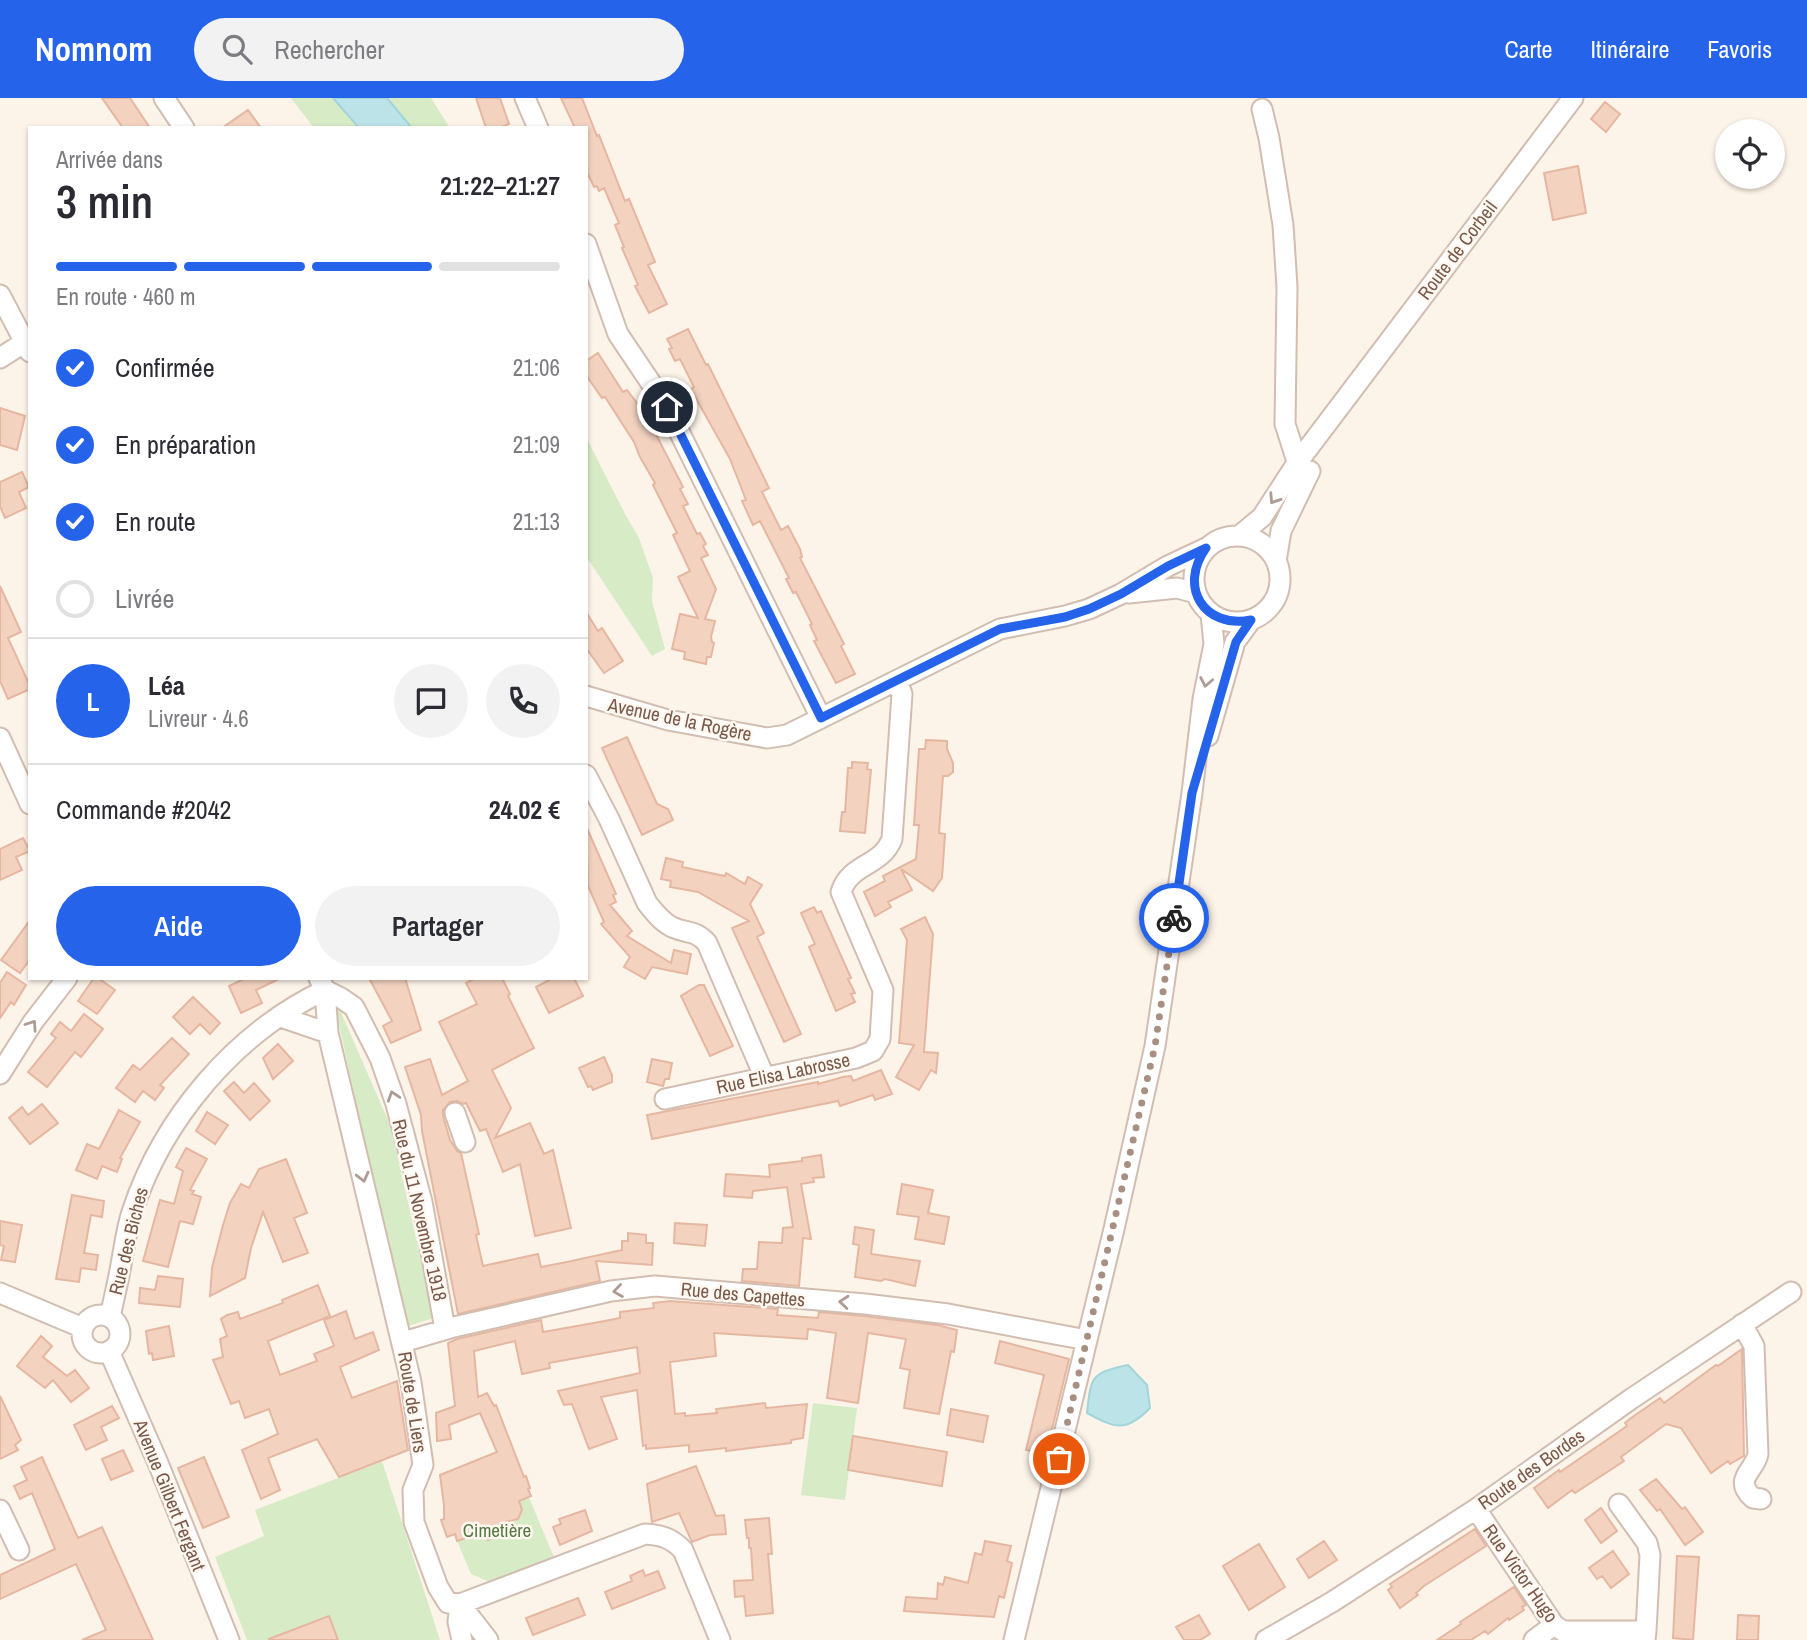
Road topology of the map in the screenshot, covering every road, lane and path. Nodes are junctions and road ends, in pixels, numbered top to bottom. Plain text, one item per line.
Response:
1 (164, 98) edge
2 (525, 98) edge
3 (1573, 98) edge
4 (1262, 109) dead end
5 (183, 126) edge
6 (537, 126) edge
7 (588, 250) edge
8 (0, 295) edge
9 (28, 347) edge
10 (28, 349) edge
11 (0, 358) edge
12 (1342, 404) junction
13 (1297, 463) junction
14 (1304, 483) junction
15 (1239, 536) junction
16 (1206, 548) junction
17 (1276, 561) junction
18 (1196, 593) junction
19 (1121, 594) junction
20 (1211, 614) junction
21 (1251, 620) junction
22 (897, 681) junction
23 (588, 697) edge
24 (821, 718) junction
25 (0, 738) edge
26 (0, 767) edge
27 (19, 779) junction
28 (588, 779) edge
29 (1192, 793) junction
30 (28, 799) edge
31 (65, 980) edge
32 (322, 984) edge
33 (281, 1017) junction
34 (328, 1033) junction
35 (0, 1074) edge
36 (764, 1076) junction
37 (665, 1099) dead end
38 (455, 1114) dead end
39 (465, 1142) dead end
40 (1791, 1292) dead end
41 (0, 1293) edge
42 (110, 1317) junction
43 (1742, 1324) junction
44 (83, 1328) junction
45 (445, 1329) junction
46 (1087, 1340) junction
47 (403, 1342) junction
48 (109, 1350) junction
49 (1761, 1499) dead end
50 (1619, 1504) dead end
51 (1476, 1509) junction
52 (0, 1510) edge
53 (19, 1550) dead end
54 (460, 1604) junction
55 (1555, 1625) junction
56 (1646, 1636) edge
57 (229, 1640) edge
58 (462, 1640) edge
59 (488, 1640) edge
60 (720, 1640) edge
61 (1014, 1640) edge
62 (1266, 1640) edge
63 (1534, 1640) edge

1 - 5 street
2 - 6 street
3 - 12 street, Route de Corbeil
4 - 13 street
7 - 24 street
8 - 9 street
10 - 11 street
12 - 13 street, Route de Corbeil
12 - 14 street, Route de Corbeil
13 - 14 street
13 -> 15 street, Route de Corbeil
14 - 17 street, Route de Corbeil
15 - 16 street
15 - 17 street
16 - 18 street
16 - 19 street, Avenue de la Rogère
17 - 21 street
18 - 19 street, Avenue de la Rogère
18 - 20 street
19 - 22 street, Avenue de la Rogère
20 - 21 street
20 -> 29 street
21 - 29 street
22 - 24 street, Avenue de la Rogère
22 - 36 street, Rue Elisa Labrosse
23 - 24 street, Avenue de la Rogère
25 - 27 street
26 - 27 street
27 - 30 street
28 - 36 street
29 - 46 street
35 -> 31 street
32 - 33 street, Rue des Biches
32 - 34 street, Route de Liers
45 -> 32 street, Rue du 11 Novembre 1918
33 - 34 street
33 - 42 street, Rue des Biches
34 -> 47 street, Route de Liers
36 - 37 street, Rue Elisa Labrosse
38 - 39 street
40 - 43 street, Route des Bordes
41 - 44 street
42 - 44 street
42 - 48 street
43 - 49 street
43 - 51 street, Route des Bordes
44 - 48 street
46 -> 45 street, Rue des Capettes
45 - 47 street, Rue des Capettes
46 - 61 street
47 - 54 street, Route de Liers
48 - 57 street, Avenue Gilbert Fergant
50 - 56 street
51 - 55 street, Rue Victor Hugo
51 - 62 street, Route des Bordes
52 - 53 street
54 - 58 street
54 - 59 street
54 - 60 street
55 - 56 street, Rue Victor Hugo
55 - 63 street

